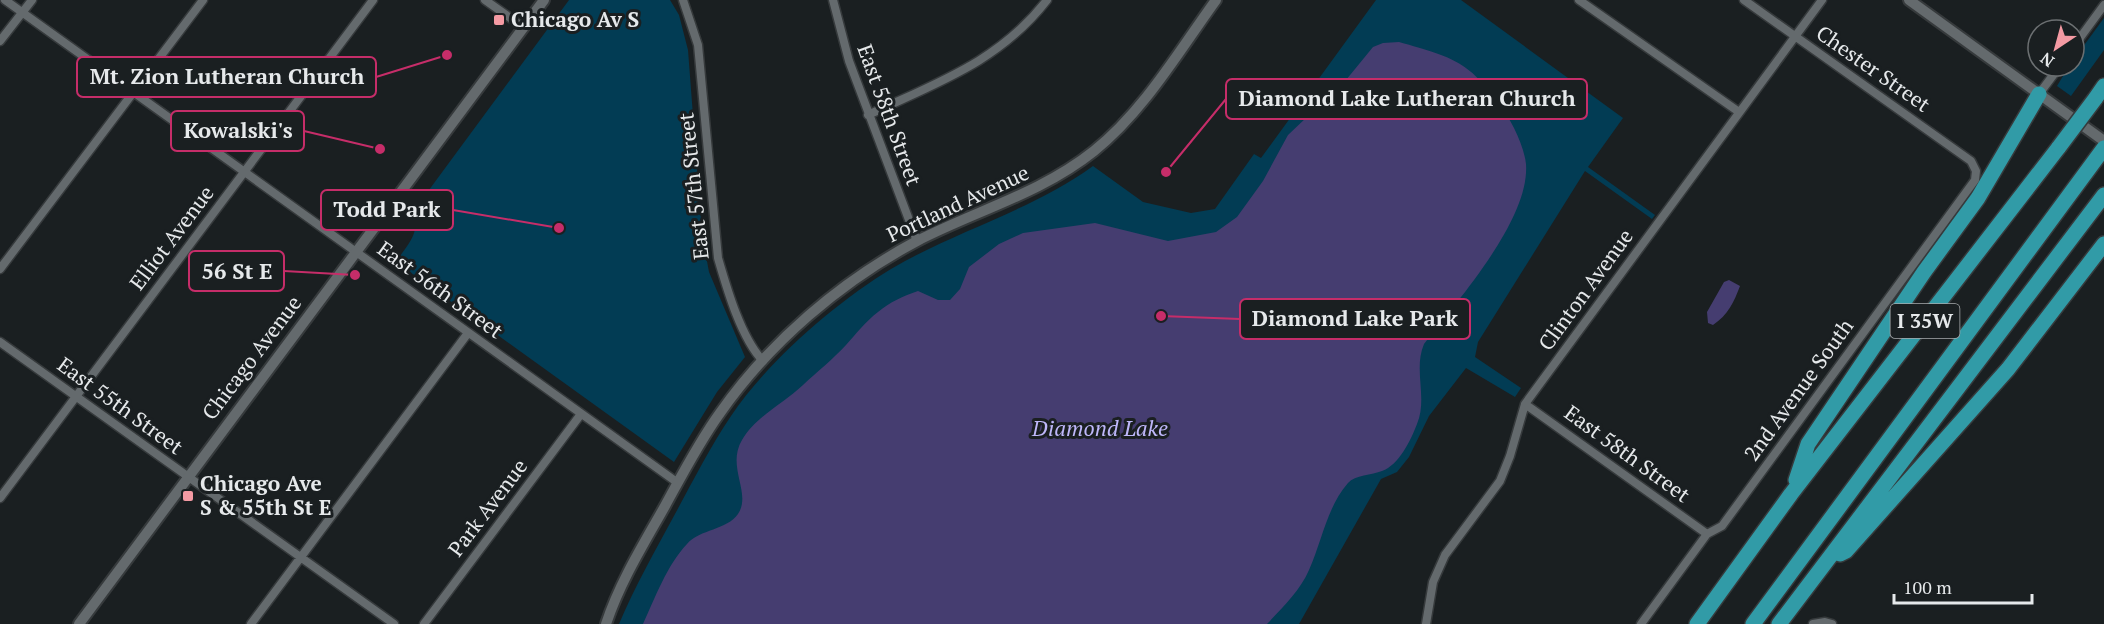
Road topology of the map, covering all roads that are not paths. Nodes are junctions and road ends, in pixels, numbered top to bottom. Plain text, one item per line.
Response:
1 (5, 0) edge
2 (32, 0) edge
3 (203, 0) edge
4 (373, 0) edge
5 (485, 0) edge
6 (544, 0) edge
7 (683, 0) edge
8 (834, 0) edge
9 (1047, 0) edge
10 (1216, 0) edge
11 (1579, 0) edge
12 (1744, 0) edge
13 (1822, 0) edge
14 (1912, 1) edge
15 (2104, 5) edge
16 (22, 12) junction
17 (523, 27) junction
18 (2086, 30) edge
19 (1795, 37) junction
20 (0, 41) edge
21 (2051, 78) edge
22 (134, 92) junction
23 (2099, 93) edge
24 (2039, 94) junction
25 (1739, 112) junction
26 (868, 115) junction
27 (2104, 141) edge
28 (2104, 148) edge
29 (244, 171) junction
30 (1976, 171) joint
31 (2104, 195) edge
32 (917, 241) junction
33 (2104, 244) edge
34 (355, 251) junction
35 (0, 269) edge
36 (468, 333) junction
37 (0, 342) edge
38 (763, 361) junction
39 (76, 396) junction
40 (1525, 404) junction
41 (581, 414) junction
42 (187, 477) junction
43 (678, 483) junction
44 (1791, 494) junction
45 (0, 498) edge
46 (1707, 534) junction
47 (301, 557) junction
48 (1827, 560) junction
49 (1816, 623) edge
50 (79, 624) edge
51 (251, 624) edge
52 (394, 624) edge
53 (424, 624) edge
54 (606, 624) edge
55 (1426, 624) edge
56 (1641, 624) edge
57 (1697, 624) edge
58 (1753, 624) edge
59 (1779, 624) edge
60 (1832, 624) edge

1 - 16 street, East 56th Street
2 - 16 street
3 - 22 street
4 - 29 street, Elliot Avenue
5 - 17 street
6 - 17 street, Chicago Avenue
7 - 38 street, East 57th Street
8 - 26 street, East 58th Street
9 - 26 street
10 - 32 street, Portland Avenue
11 - 25 street
12 - 19 street, Chester Street
13 - 19 street, Clinton Avenue
14 - 24 street
15 - 18 street
16 - 20 street
16 - 22 street, East 56th Street
17 - 34 street, Chicago Avenue
19 - 25 street, Clinton Avenue
19 - 30 street, Chester Street
21 - 24 street
22 - 29 street, East 56th Street
22 - 35 street
23 - 44 highway, I 35W, bridge
24 - 27 street
24 - 44 highway
25 - 40 street, Clinton Avenue
26 - 32 street, East 58th Street
28 - 58 highway, I 35W
29 - 34 street, East 56th Street
29 - 39 street, Elliot Avenue
30 - 46 street, 2nd Avenue South
31 - 48 highway
32 - 38 street, Portland Avenue
33 - 48 highway
34 - 36 street, East 56th Street
34 - 42 street, Chicago Avenue
36 - 41 street, East 56th Street
36 - 47 street
37 - 39 street, East 55th Street
38 - 43 street, Portland Avenue
39 - 42 street, East 55th Street
39 - 45 street, Elliot Avenue
40 - 46 street, East 58th Street
40 - 55 street, Clinton Avenue
41 - 43 street, East 56th Street
41 - 53 street, Park Avenue
42 - 47 street, East 55th Street
42 - 50 street, Chicago Avenue
43 - 54 street, Portland Avenue
44 - 57 highway, I 35W
46 - 56 street, 2nd Avenue South
47 - 51 street
47 - 52 street, East 55th Street
48 - 59 highway
49 - 60 street

